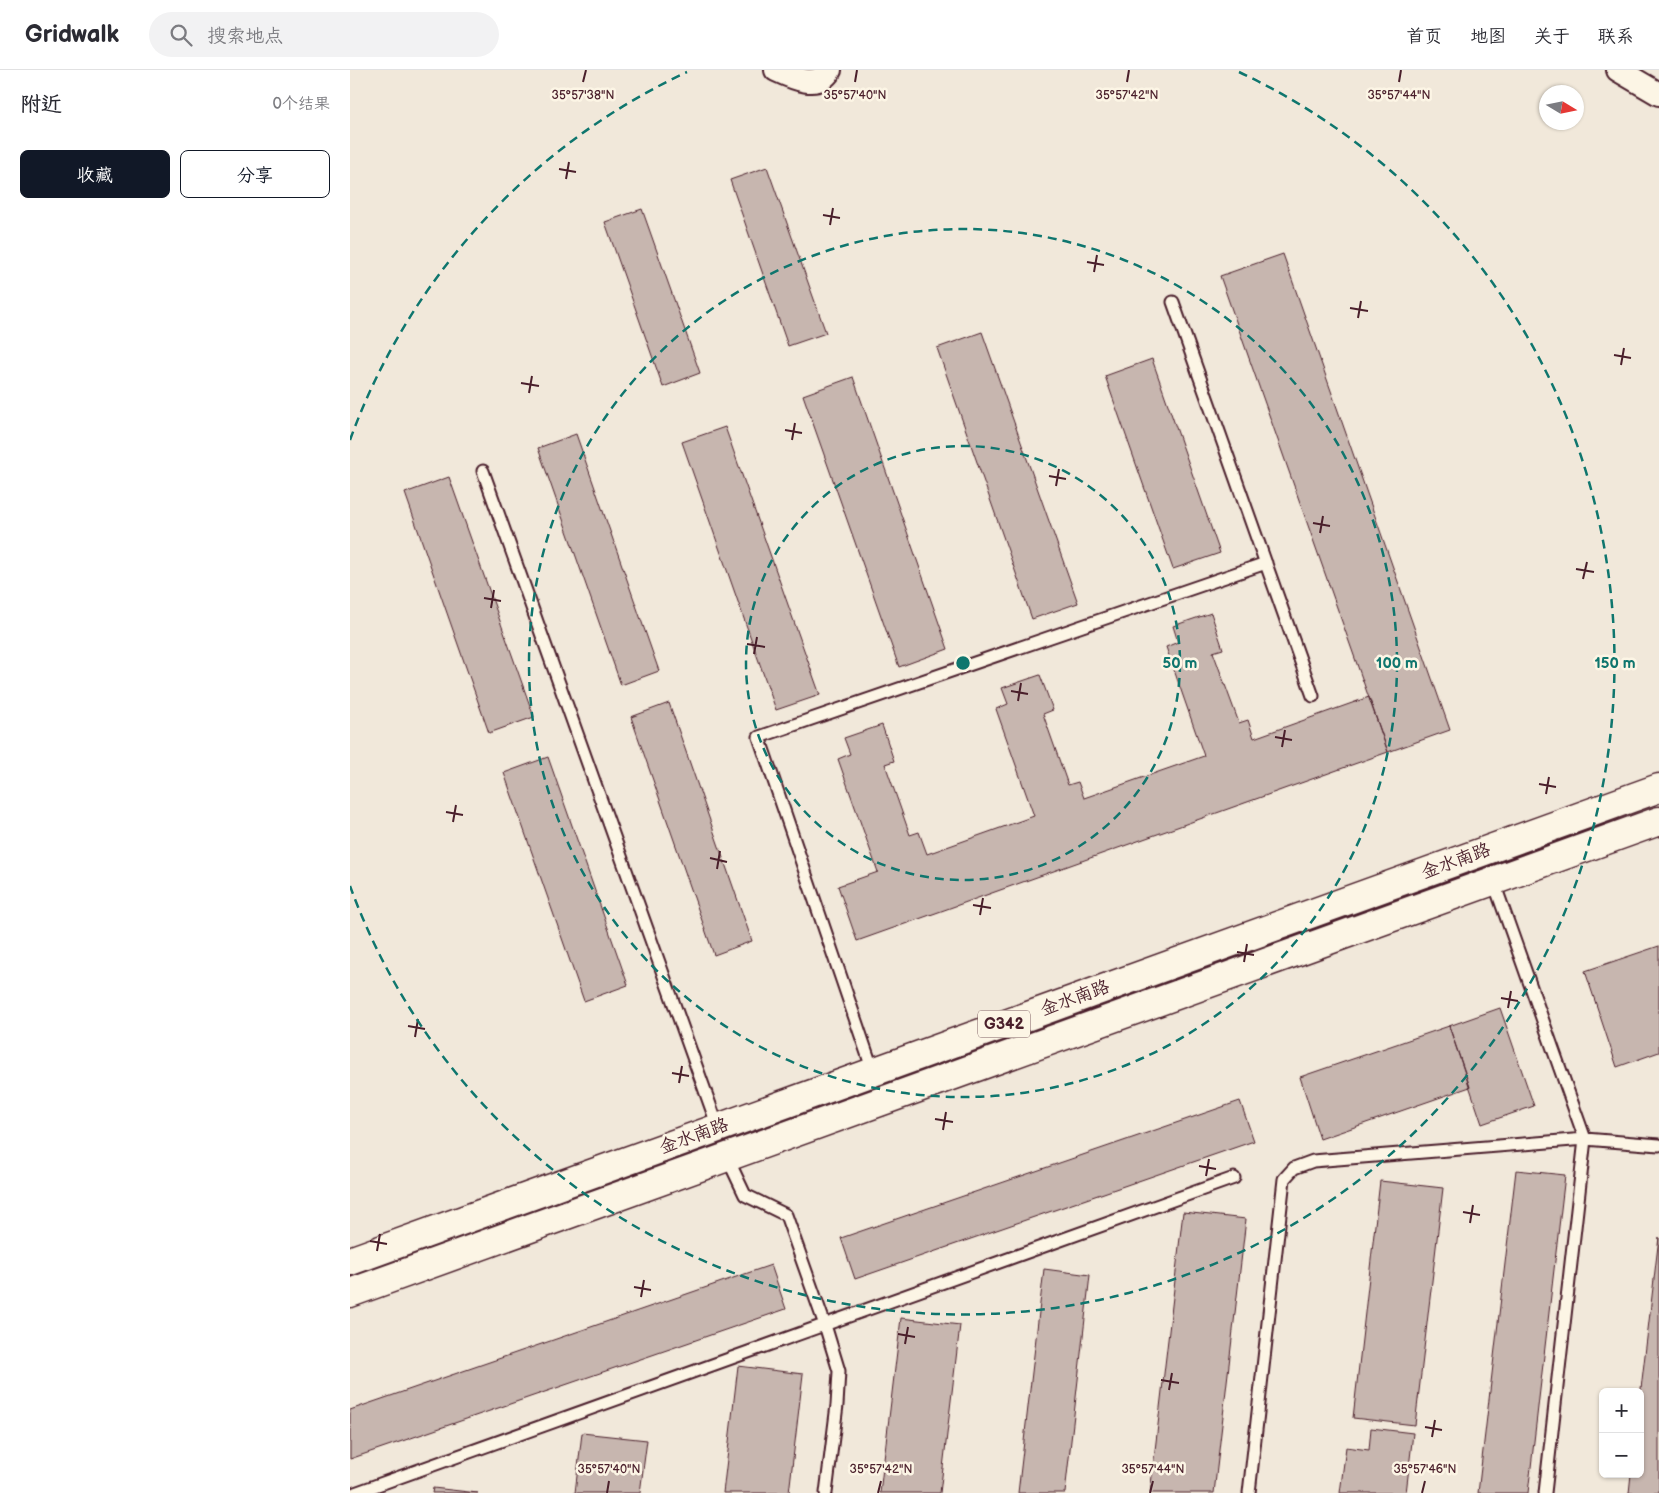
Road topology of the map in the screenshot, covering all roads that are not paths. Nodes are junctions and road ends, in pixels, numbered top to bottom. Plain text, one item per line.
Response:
1 (776, 70) edge
2 (830, 70) edge
3 (1618, 70) edge
4 (1659, 94) edge
5 (1173, 302) dead end
6 (483, 471) dead end
7 (1266, 563) junction
8 (1313, 696) dead end
9 (1659, 788) edge
10 (1659, 821) edge
11 (1493, 880) junction
12 (873, 1071) junction
13 (718, 1128) junction
14 (1585, 1140) junction
15 (1659, 1144) edge
16 (727, 1157) junction
17 (1234, 1178) dead end
18 (350, 1260) edge
19 (350, 1293) edge
20 (825, 1325) junction
21 (355, 1493) edge
22 (826, 1493) edge
23 (1249, 1493) edge
24 (1545, 1493) edge

1 - 2 street
3 - 4 street
5 - 7 lane
6 - 13 lane
7 - 8 lane
7 - 12 lane
9 - 12 highway, 金水南路 / G342
10 - 11 highway, 金水南路 / G342
11 - 14 lane
11 - 16 highway, 金水南路 / G342
12 - 13 highway, 金水南路 / G342
13 - 18 highway, 金水南路 / G342
14 - 15 lane
14 - 23 lane
14 - 24 lane
16 - 19 highway, 金水南路 / G342
16 - 20 lane
17 - 20 lane
20 - 21 lane
20 - 22 lane

